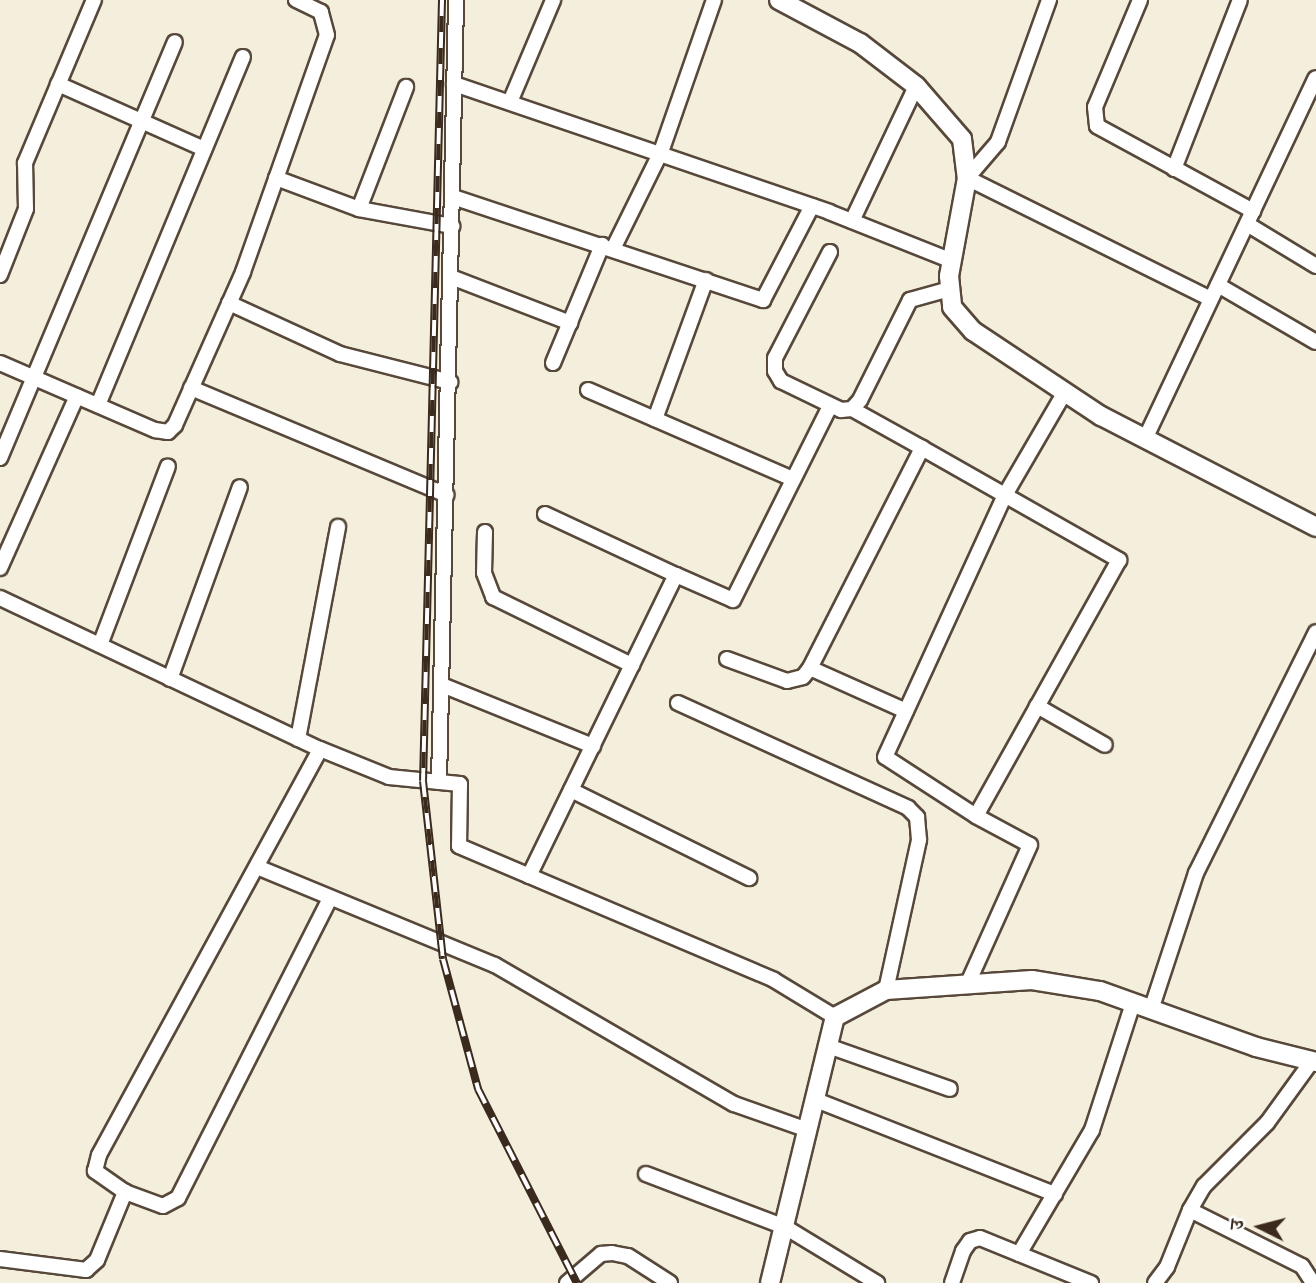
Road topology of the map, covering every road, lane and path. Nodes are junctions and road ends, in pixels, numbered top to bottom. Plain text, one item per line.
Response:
1 (94, 0) edge
2 (296, 0) edge
3 (456, 0) edge
4 (554, 0) edge
5 (713, 0) edge
6 (779, 0) edge
7 (1049, 0) edge
8 (1241, 0) edge
9 (1137, 1) edge
10 (324, 6) edge
11 (175, 43) dead end
12 (243, 57) dead end
13 (1316, 78) edge
14 (58, 84) junction
15 (454, 84) junction
16 (916, 86) junction
17 (406, 88) dead end
18 (510, 102) junction
19 (141, 122) junction
20 (204, 149) junction
21 (661, 152) junction
22 (1174, 169) junction
23 (276, 178) junction
24 (967, 178) junction
25 (453, 197) junction
26 (812, 206) junction
27 (359, 209) junction
28 (1250, 218) junction
29 (852, 221) junction
30 (452, 226) junction
31 (608, 247) junction
32 (830, 252) dead end
33 (952, 261) junction
34 (1316, 266) edge
35 (0, 275) edge
36 (451, 278) junction
37 (706, 280) junction
38 (950, 289) junction
39 (1214, 292) junction
40 (229, 303) junction
41 (570, 323) junction
42 (1316, 342) edge
43 (0, 363) edge
44 (553, 363) dead end
45 (32, 377) junction
46 (450, 382) junction
47 (191, 388) junction
48 (588, 390) dead end
49 (1065, 392) junction
50 (77, 396) junction
51 (98, 405) junction
52 (830, 406) junction
53 (852, 409) junction
54 (655, 419) junction
55 (1145, 439) junction
56 (922, 448) junction
57 (0, 458) edge
58 (168, 466) dead end
59 (793, 479) junction
60 (240, 487) dead end
61 (447, 495) junction
62 (1005, 495) junction
63 (545, 514) dead end
64 (338, 527) dead end
65 (1316, 527) edge
66 (485, 532) dead end
67 (0, 568) edge
68 (676, 575) junction
69 (0, 598) edge
70 (1316, 632) edge
71 (100, 645) junction
72 (727, 659) dead end
73 (632, 665) junction
74 (810, 668) junction
75 (170, 679) junction
76 (442, 685) junction
77 (678, 703) dead end
78 (1037, 706) junction
79 (906, 711) junction
80 (298, 739) junction
81 (1105, 745) dead end
82 (593, 746) junction
83 (320, 749) junction
84 (439, 782) junction
85 (571, 790) junction
86 (975, 816) junction
87 (257, 867) junction
88 (529, 876) junction
89 (749, 878) dead end
90 (330, 898) junction
91 (967, 985) junction
92 (886, 990) junction
93 (1133, 1003) junction
94 (1151, 1010) junction
95 (835, 1017) junction
96 (828, 1046) junction
97 (1314, 1061) edge
98 (950, 1089) dead end
99 (816, 1100) junction
100 (808, 1130) junction
101 (646, 1174) dead end
102 (125, 1192) junction
103 (1055, 1194) junction
104 (1189, 1210) junction
105 (785, 1227) junction
106 (1019, 1254) junction
107 (0, 1259) edge
108 (567, 1283) edge
109 (670, 1283) edge
110 (770, 1283) edge
111 (877, 1283) edge
112 (952, 1283) edge
113 (1091, 1283) edge
114 (1155, 1283) edge
115 (1313, 1283) edge

1 - 14 street
2 - 10 street
3 - 15 street
4 - 18 street
5 - 21 street
6 - 16 street
7 - 24 street
8 - 22 street
9 - 22 street
10 - 23 street
11 - 19 street
12 - 20 street
13 - 28 street
14 - 19 street
14 - 35 street
15 - 18 street
15 - 25 street
16 - 24 street
16 - 29 street
17 - 27 street
18 - 21 street
19 - 20 street
19 - 45 street
20 - 51 street
21 - 26 street
21 - 31 street
22 - 28 street
23 - 27 street
23 - 40 street
24 - 33 street
24 - 39 street
25 - 30 street
25 - 31 street
26 - 29 street
26 - 37 street
27 - 30 street
28 - 34 street
28 - 39 street
29 - 33 street
30 - 36 street
31 - 37 street
31 - 41 street
32 - 52 street
33 - 38 street
36 - 41 street
36 - 46 street
37 - 54 street
38 - 49 street
38 - 53 street
39 - 42 street
39 - 55 street
40 - 46 street
40 - 47 street
41 - 44 street
43 - 45 street
45 - 50 street
45 - 57 street
46 - 61 street
47 - 51 street
47 - 61 street
48 - 54 street
49 - 55 street
49 - 62 street
50 - 51 street
50 - 67 street
52 - 53 street
52 - 59 street
53 - 56 street
54 - 59 street
55 - 65 street
56 - 62 street
56 - 74 street
58 - 71 street
59 - 68 street
60 - 75 street
61 - 76 street
62 - 78 street
62 - 79 street
63 - 68 street
64 - 80 street
66 - 73 street
68 - 73 street
69 - 71 street
70 - 94 street
71 - 75 street
72 - 74 street
73 - 82 street
74 - 79 street
75 - 80 street
76 - 82 street
76 - 84 street
77 - 92 street
78 - 81 street
78 - 86 street
79 - 86 street
80 - 83 street
82 - 85 street
83 - 84 street
83 - 87 street
84 - 88 street
85 - 88 street
85 - 89 street
86 - 91 street
87 - 90 street
87 - 102 street
88 - 95 street
90 - 100 street
90 - 102 street
91 - 92 street
91 - 93 street
92 - 95 street
93 - 94 street
93 - 103 street
94 - 97 street
95 - 96 street
96 - 98 street
96 - 99 street
97 - 104 street
99 - 100 street
99 - 103 street
100 - 105 street
101 - 105 street
102 - 107 street
103 - 106 street
104 - 114 street
104 - 115 street
105 - 110 street
105 - 111 street
106 - 112 street
106 - 113 street
108 - 109 street

